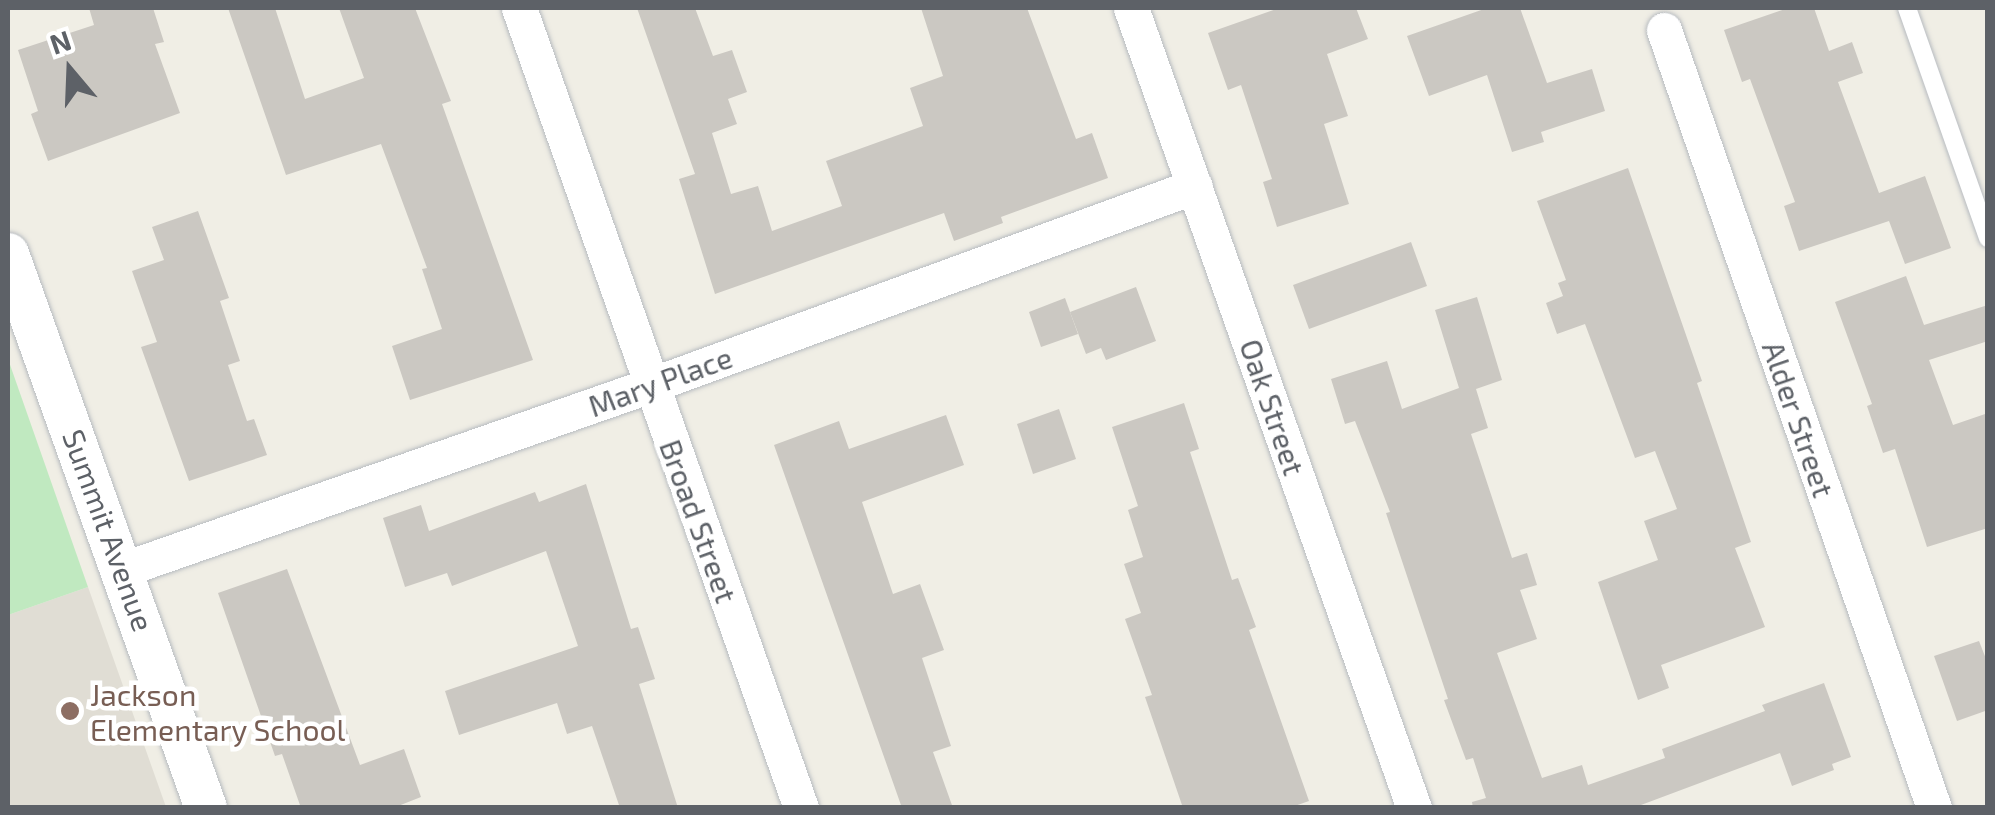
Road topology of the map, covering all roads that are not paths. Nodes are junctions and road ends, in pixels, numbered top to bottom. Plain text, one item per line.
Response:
1 (519, 8) edge
2 (1131, 8) edge
3 (1908, 8) edge
4 (1664, 30) dead end
5 (1194, 186) junction
6 (1988, 238) edge
7 (8, 254) edge
8 (651, 385) junction
9 (124, 569) junction
10 (206, 808) edge
11 (801, 808) edge
12 (1414, 808) edge
13 (1934, 808) edge

1 - 8 street, Broad Street
2 - 5 street, Oak Street
3 - 6 lane
4 - 13 street, Alder Street
5 - 8 street, Mary Place
5 - 12 street, Oak Street
7 - 9 street, Summit Avenue
8 - 9 street, Mary Place
8 - 11 street, Broad Street
9 - 10 street, Summit Avenue

